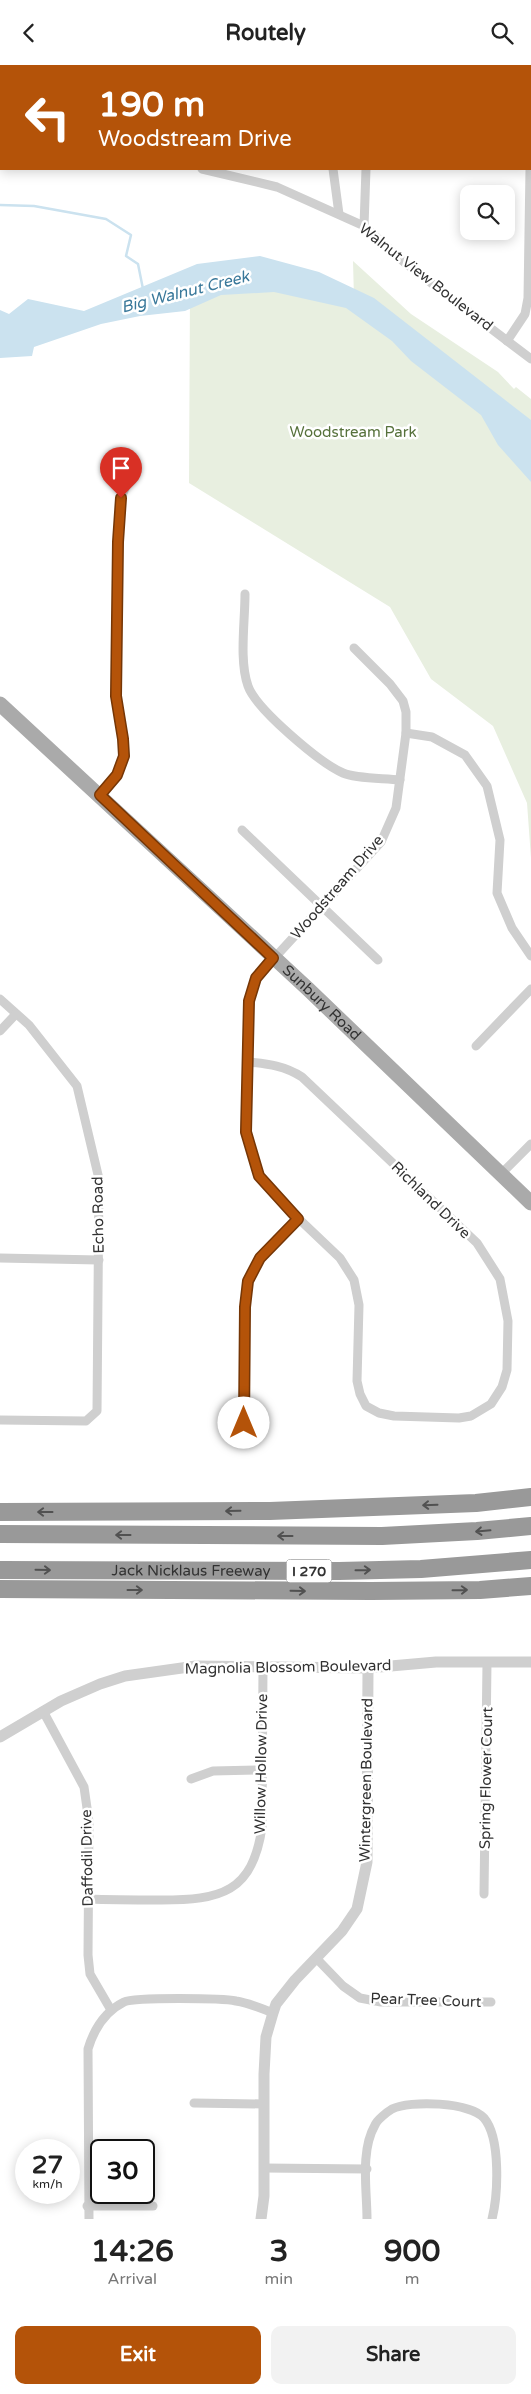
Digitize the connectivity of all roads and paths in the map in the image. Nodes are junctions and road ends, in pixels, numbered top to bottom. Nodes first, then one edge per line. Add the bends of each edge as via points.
1 (206, 170) edge
2 (333, 170) edge
3 (366, 170) edge
4 (530, 170) edge
5 (339, 214) junction
6 (364, 226) junction
7 (507, 341) junction
8 (531, 359) edge
9 (131, 473) dead end
10 (244, 594) dead end
11 (354, 649) dead end
12 (0, 704) edge
13 (406, 733) junction
14 (400, 780) junction
15 (100, 795) junction
16 (242, 830) dead end
17 (322, 907) junction
18 (531, 956) edge
19 (273, 958) junction
20 (378, 961) dead end
21 (531, 989) edge
22 (0, 999) edge
23 (16, 1014) junction
24 (0, 1031) edge
25 (476, 1047) dead end
26 (249, 1062) junction
27 (531, 1144) edge
28 (501, 1175) junction
29 (531, 1203) edge
30 (298, 1219) junction
31 (0, 1258) edge
32 (99, 1260) junction
33 (366, 1406) joint
34 (0, 1420) edge
35 (244, 1423) dead end
36 (531, 1497) edge
37 (0, 1512) edge
38 (531, 1526) edge
39 (0, 1534) edge
40 (531, 1560) edge
41 (0, 1570) edge
42 (531, 1586) edge
43 (0, 1589) edge
44 (531, 1661) edge
45 (487, 1663) junction
46 (263, 1666) junction
47 (368, 1668) junction
48 (43, 1711) junction
49 (0, 1737) edge
50 (262, 1770) junction
51 (191, 1779) dead end
52 (484, 1894) dead end
53 (88, 1899) junction
54 (317, 1959) junction
55 (491, 2002) dead end
56 (111, 2009) junction
57 (273, 2013) junction
58 (194, 2103) dead end
59 (264, 2104) junction
60 (264, 2169) junction
61 (367, 2169) junction
62 (87, 2206) junction
63 (153, 2206) dead end
64 (89, 2219) edge
65 (261, 2219) edge
66 (367, 2219) edge
67 (492, 2219) edge

1 - 5 street, Walnut View Boulevard via 277,187
2 - 5 street
3 - 6 street
4 - 7 street via 528,298 525,314
5 - 6 street, Walnut View Boulevard
6 - 7 street, Walnut View Boulevard via 405,263
7 - 8 street, Walnut View Boulevard
9 - 15 street via 121,498 118,542 116,696 124,756 117,775
10 - 14 street via 245,672 248,688 257,701 317,759 344,774
11 - 13 street, Woodstream Drive via 390,683 403,701
12 - 15 main road, Sunbury Road
13 - 14 street, Woodstream Drive
13 - 18 street via 432,737 465,755 487,785 500,840 497,893 512,928
14 - 17 street, Woodstream Drive via 396,808 381,842
15 - 19 main road, Sunbury Road
16 - 17 street
17 - 19 street, Woodstream Drive
17 - 20 street
19 - 26 street, Woodstream Drive via 256,978 249,1001
19 - 28 main road, Sunbury Road
21 - 25 street
22 - 23 street, Echo Road
23 - 24 street
23 - 32 street, Echo Road via 29,1025 77,1086 99,1179
26 - 30 street, Woodstream Drive via 246,1132 256,1167 267,1187
26 - 33 street, Richland Drive via 288,1068 302,1077 476,1243 500,1279 508,1321 507,1369 502,1387 490,1404 471,1416 459,1418 394,1416
27 - 28 street
28 - 29 main road, Sunbury Road
30 - 33 street, Woodstream Drive via 340,1258 354,1279 359,1305 357,1381
30 - 35 street via 260,1258 248,1281
31 - 32 street
32 - 34 street, Echo Road via 97,1411 86,1421
36 -> 37 highway via 476,1503 270,1511
38 -> 39 highway via 382,1536
41 -> 40 highway, Jack Nicklaus Freeway / I 270 via 348,1571
43 -> 42 highway via 371,1591
44 - 45 street, Magnolia Blossom Boulevard
45 - 47 street, Magnolia Blossom Boulevard via 436,1662
45 - 52 street, Spring Flower Court
46 - 47 street, Magnolia Blossom Boulevard
46 - 48 street, Magnolia Blossom Boulevard via 196,1666 125,1676
46 - 50 street, Willow Hollow Drive
47 - 54 street, Wintergreen Boulevard via 367,1862 357,1909
48 - 49 street, Magnolia Blossom Boulevard
48 - 53 street, Daffodil Drive via 84,1787 89,1822
50 - 51 street via 213,1771
50 - 53 street, Willow Hollow Drive via 259,1848 250,1869 222,1894 196,1900
53 - 56 street, Daffodil Drive via 90,1974
54 - 55 street, Pear Tree Court via 343,1986 360,1998
54 - 57 street, Wintergreen Boulevard via 295,1980
56 - 57 street via 126,2001 143,1999 235,2000
56 - 62 street via 95,2028 88,2049
57 - 59 street, Wintergreen Boulevard via 266,2037
58 - 59 street
59 - 60 street, Wintergreen Boulevard
60 - 61 street
60 - 65 street, Wintergreen Boulevard
61 - 66 street
61 - 67 street via 368,2143 376,2123 392,2109 413,2105 452,2105 469,2109 484,2119 496,2145
62 - 63 street
62 - 64 street

